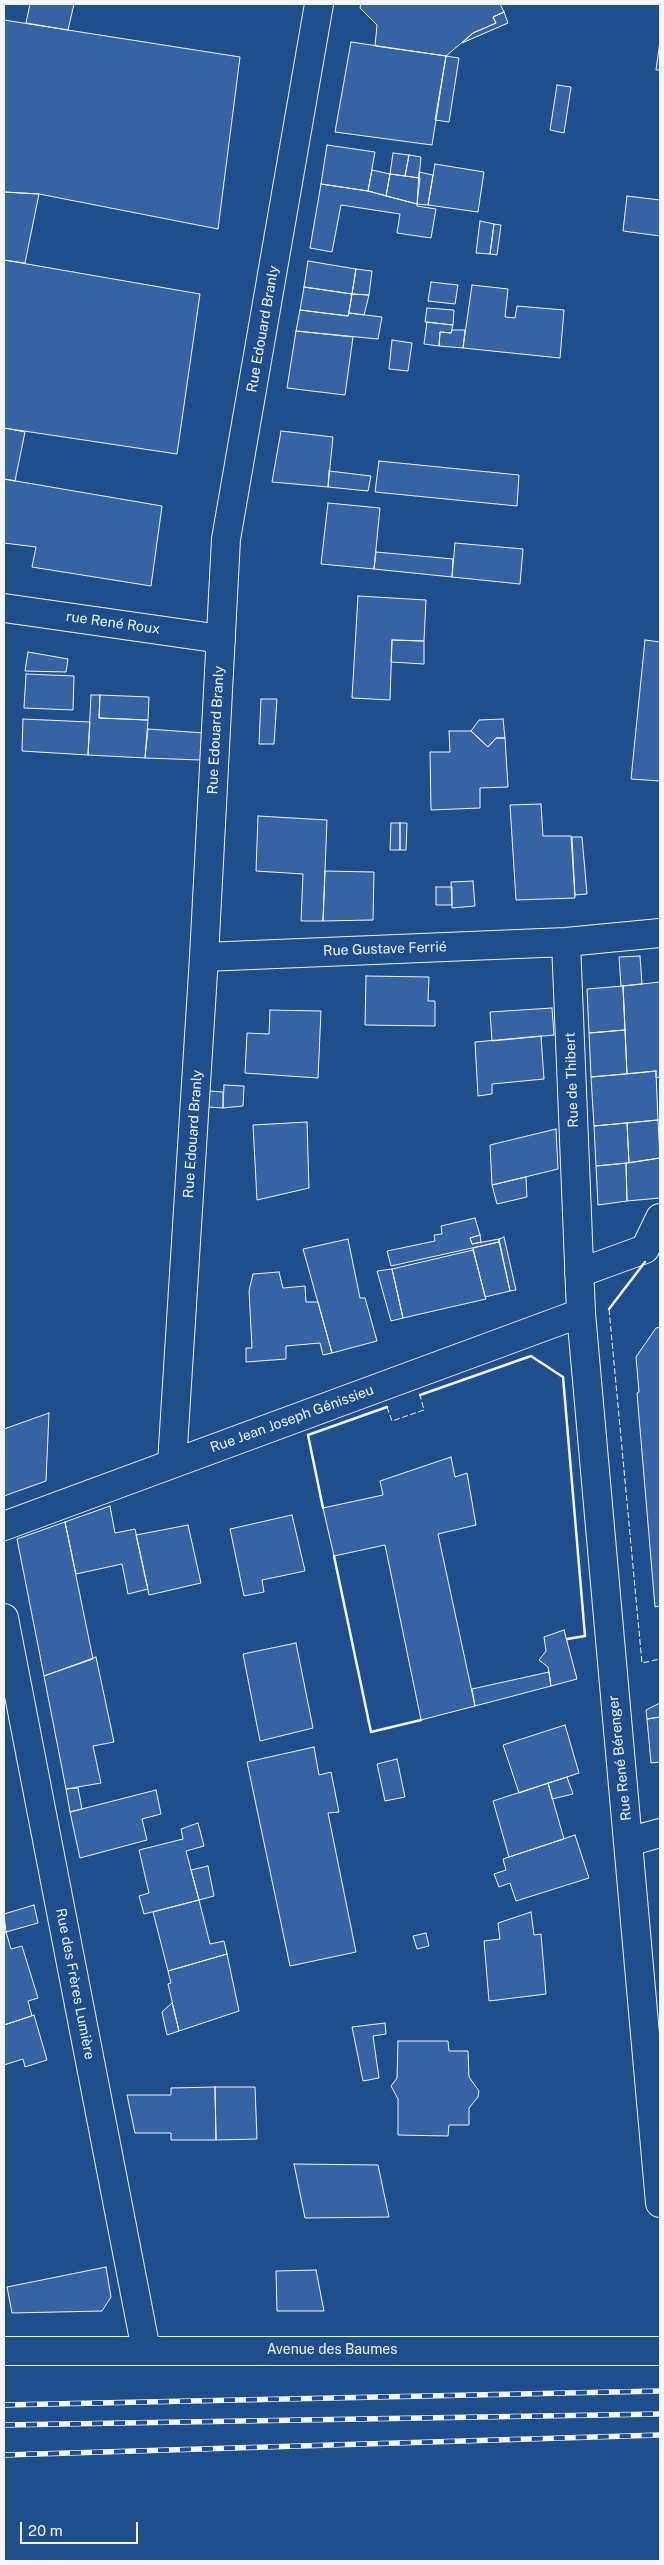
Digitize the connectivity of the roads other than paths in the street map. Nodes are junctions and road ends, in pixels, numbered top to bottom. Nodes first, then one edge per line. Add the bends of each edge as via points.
1 (319, 4) edge
2 (4, 608) edge
3 (221, 639) junction
4 (660, 932) edge
5 (566, 942) junction
6 (204, 957) junction
7 (660, 1218) edge
8 (579, 1273) junction
9 (581, 1313) junction
10 (172, 1463) junction
11 (4, 1526) edge
12 (4, 1618) edge
13 (660, 1834) edge
14 (628, 1842) junction
15 (660, 2203) edge
16 (146, 2350) junction
17 (4, 2351) edge
18 (660, 2351) edge

1 - 3 street, Rue Edouard Branly via 226,539
2 - 3 street, rue René Roux
3 - 6 street, Rue Edouard Branly
4 - 5 street
5 - 6 street, Rue Gustave Ferrié
5 - 8 street, Rue de Thibert
6 - 10 street, Rue Edouard Branly
7 - 8 street via 645,1249
8 - 9 street, Rue de Thibert
9 - 10 street, Rue Jean Joseph Génissieu
9 - 14 street, Rue René Bérenger
10 - 11 street, Rue Jean Joseph Génissieu
12 - 16 street, Rue des Frères Lumière
13 - 14 street
14 - 15 street, Rue René Bérenger
16 - 17 street, Avenue des Baumes
16 - 18 street, Avenue des Baumes

